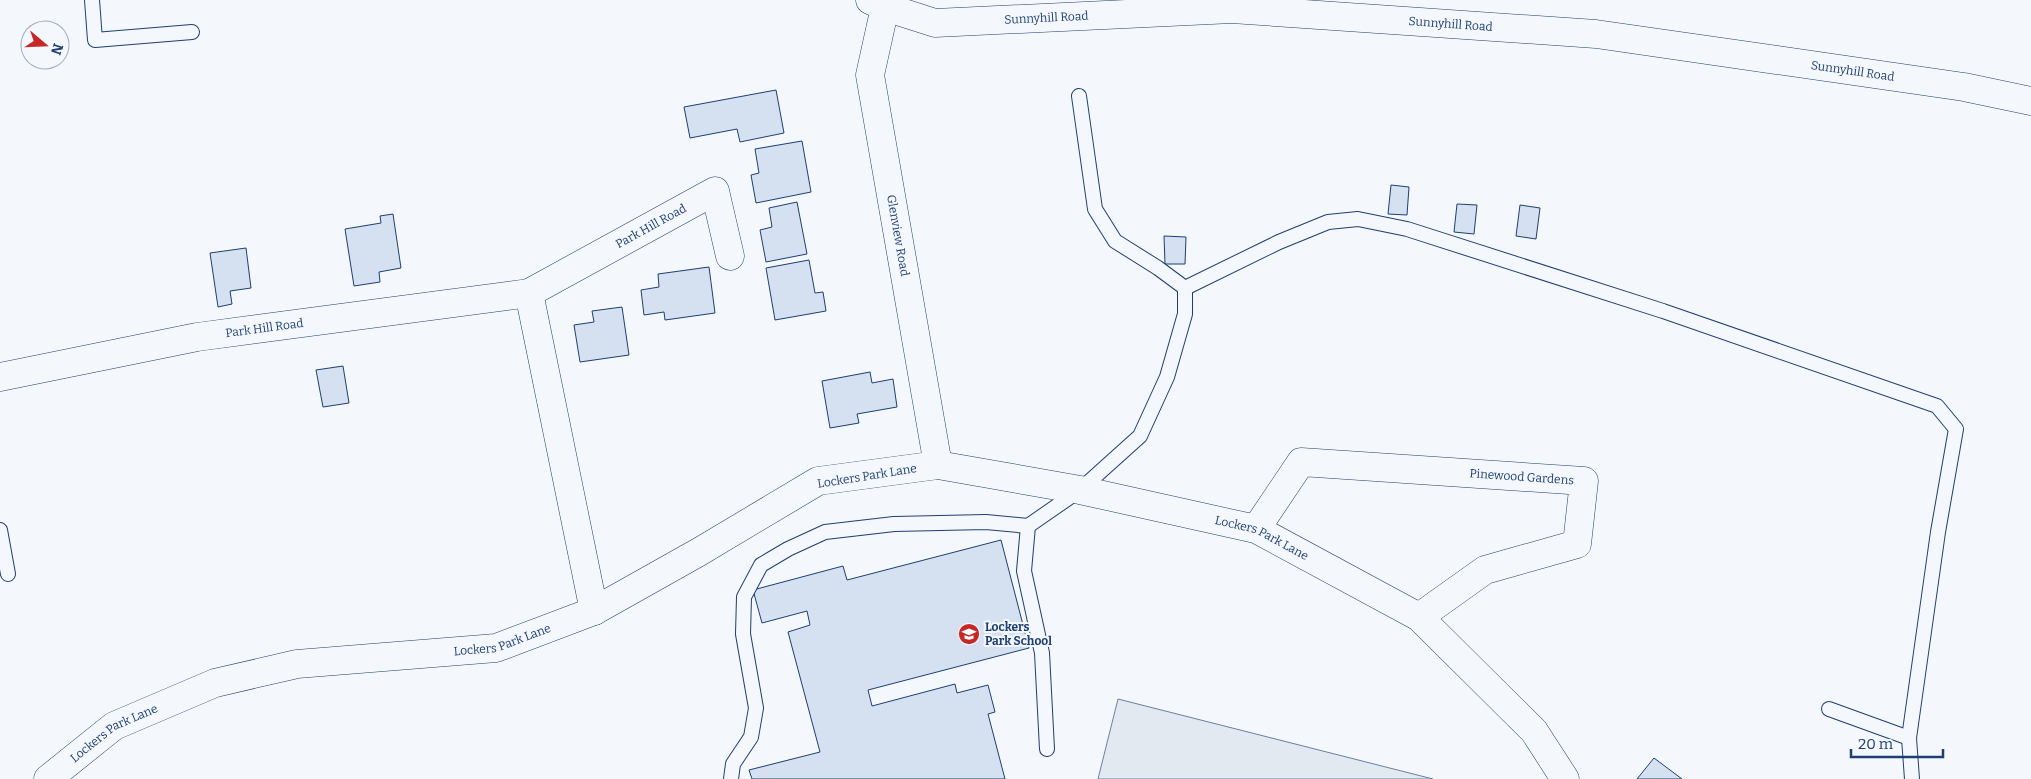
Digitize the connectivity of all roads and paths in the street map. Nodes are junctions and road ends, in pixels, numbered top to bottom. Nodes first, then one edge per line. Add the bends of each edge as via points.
1 (92, 0) edge
2 (878, 3) edge
3 (192, 32) dead end
4 (1079, 96) dead end
5 (2031, 101) edge
6 (730, 256) dead end
7 (1185, 288) junction
8 (529, 293) junction
9 (0, 377) edge
10 (938, 465) junction
11 (1080, 490) junction
12 (1028, 526) junction
13 (1256, 529) junction
14 (0, 530) edge
15 (8, 574) dead end
16 (594, 611) junction
17 (1419, 617) junction
18 (1829, 709) dead end
19 (1909, 738) junction
20 (1047, 749) dead end
21 (48, 779) edge
22 (731, 779) edge
23 (1566, 779) edge
24 (1912, 779) edge

1 - 3 lane via 96,40
2 - 5 street, Sunnyhill Road via 935,23 1232,9 1596,34 1964,87
2 - 10 street, Glenview Road via 870,75
4 - 7 lane via 1095,209 1115,240
6 - 8 street, Park Hill Road via 715,191
7 - 11 lane via 1185,314 1167,377 1140,436
7 - 19 lane via 1328,222 1358,219 1407,229 1663,310 1937,406 1956,429
8 - 9 street, Park Hill Road via 196,337
8 - 16 street
10 - 11 street, Lockers Park Lane
10 - 16 street, Lockers Park Lane via 818,481
11 - 12 lane
11 - 13 street, Lockers Park Lane
12 - 20 lane via 1024,571 1042,653
12 - 22 lane via 986,522 894,524 825,532 761,565 744,597 743,634 756,708 751,737 733,764
13 - 17 street, Lockers Park Lane
13 - 17 street, Pinewood Gardens via 1301,462 1584,480 1577,544 1485,570
14 - 15 lane
16 - 21 street, Lockers Park Lane via 496,648 297,664 215,683 114,726
17 - 23 street, Lockers Park Lane via 1534,731
18 - 19 lane
19 - 24 lane

